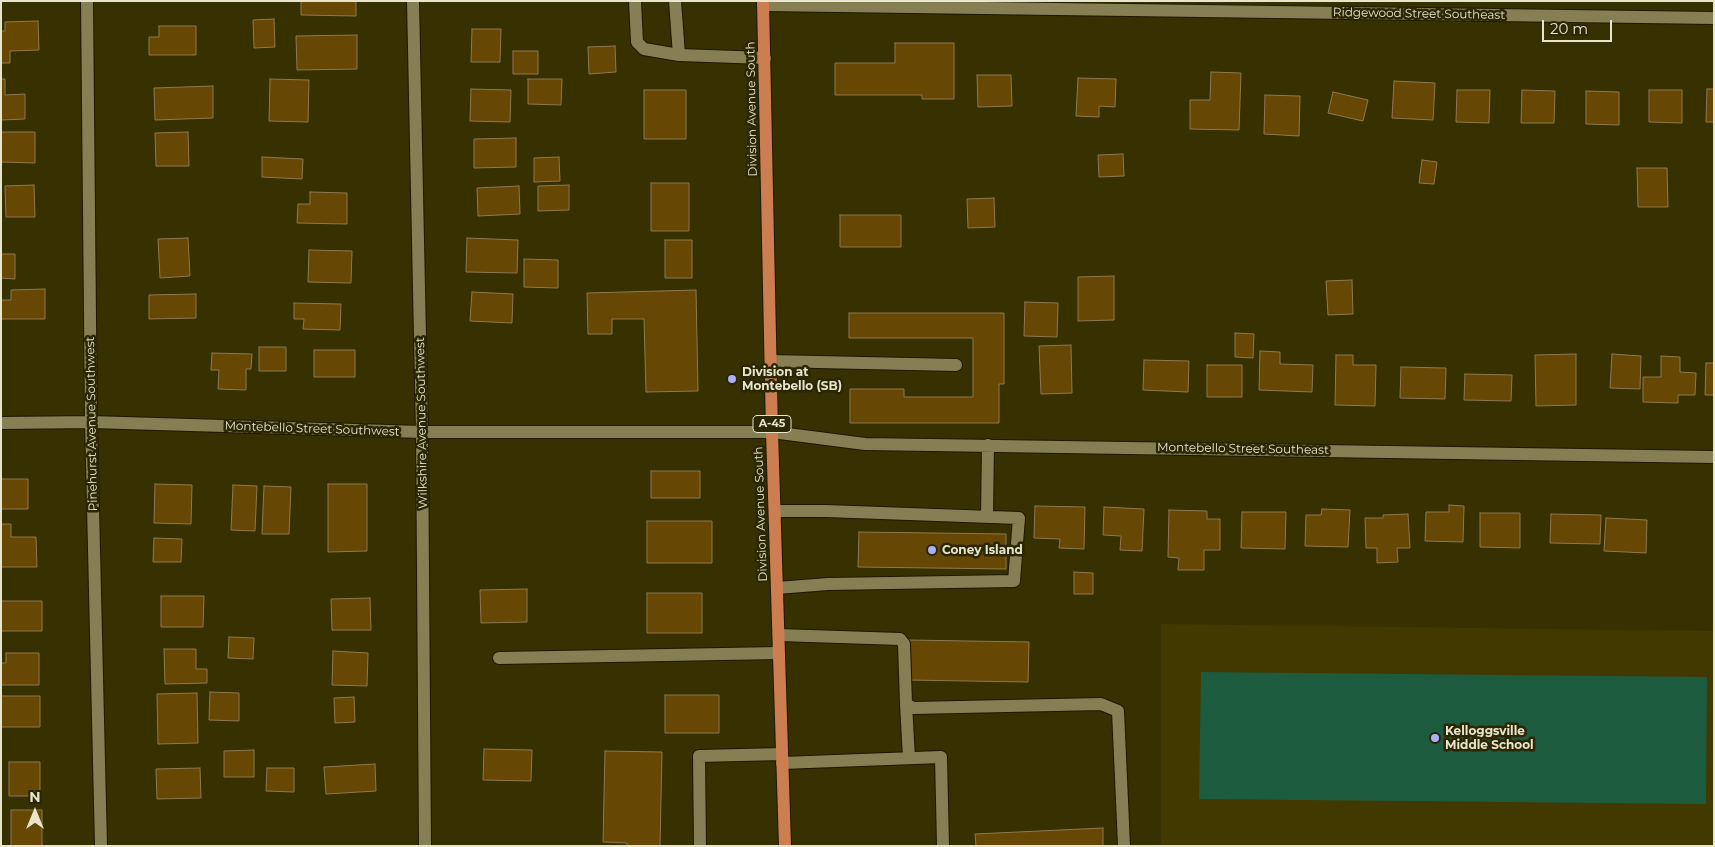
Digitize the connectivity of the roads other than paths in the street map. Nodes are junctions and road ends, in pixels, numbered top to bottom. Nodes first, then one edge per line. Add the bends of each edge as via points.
1 (87, 1) edge
2 (413, 1) edge
3 (635, 1) edge
4 (675, 1) edge
5 (763, 3) edge
6 (986, 5) edge
7 (1047, 5) edge
8 (1714, 18) edge
9 (678, 55) junction
10 (765, 58) junction
11 (771, 361) junction
12 (956, 365) dead end
13 (91, 422) junction
14 (1, 423) edge
15 (422, 432) junction
16 (772, 432) junction
17 (988, 445) junction
18 (1714, 457) edge
19 (775, 510) junction
20 (987, 517) junction
21 (777, 588) junction
22 (779, 635) junction
23 (779, 653) junction
24 (499, 658) dead end
25 (906, 704) junction
26 (782, 758) junction
27 (909, 758) junction
28 (101, 846) edge
29 (425, 846) edge
30 (700, 846) edge
31 (785, 846) edge
32 (943, 846) edge
33 (1124, 846) edge

1 - 13 street, Pinehurst Avenue Southwest
2 - 15 street, Wilkshire Avenue Southwest
3 - 9 street via 637,42 644,49
4 - 9 street
5 - 6 street, Ridgewood Street Southeast
5 - 10 main road, Division Avenue South / A-45
6 - 7 street, Ridgewood Street Southeast
7 - 8 street, Ridgewood Street Southeast
9 - 10 street
10 - 11 main road, Division Avenue South / A-45
11 - 12 street
11 - 16 main road, Division Avenue South / A-45
13 - 14 street, Montebello Street Southwest
13 - 15 street, Montebello Street Southwest
13 - 28 street, Pinehurst Avenue Southwest
15 - 16 street, Montebello Street Southwest
15 - 29 street, Wilkshire Avenue Southwest
16 - 17 street, Montebello Street Southeast via 865,444
16 - 19 main road, Division Avenue South / A-45
17 - 18 street, Montebello Street Southeast
17 - 20 street
19 - 20 street
19 - 21 main road, Division Avenue South / A-45
20 - 21 street via 1019,518 1014,581
21 - 22 main road, Division Avenue South / A-45
22 - 23 main road, Division Avenue South / A-45
22 - 25 street via 900,639 904,644
23 - 24 street
23 - 26 main road, Division Avenue South / A-45
25 - 27 street
25 - 33 street via 913,708 1102,704 1118,712
26 - 27 street
26 - 30 street via 699,756
26 - 31 main road, Division Avenue South / A-45
27 - 32 street via 941,758

